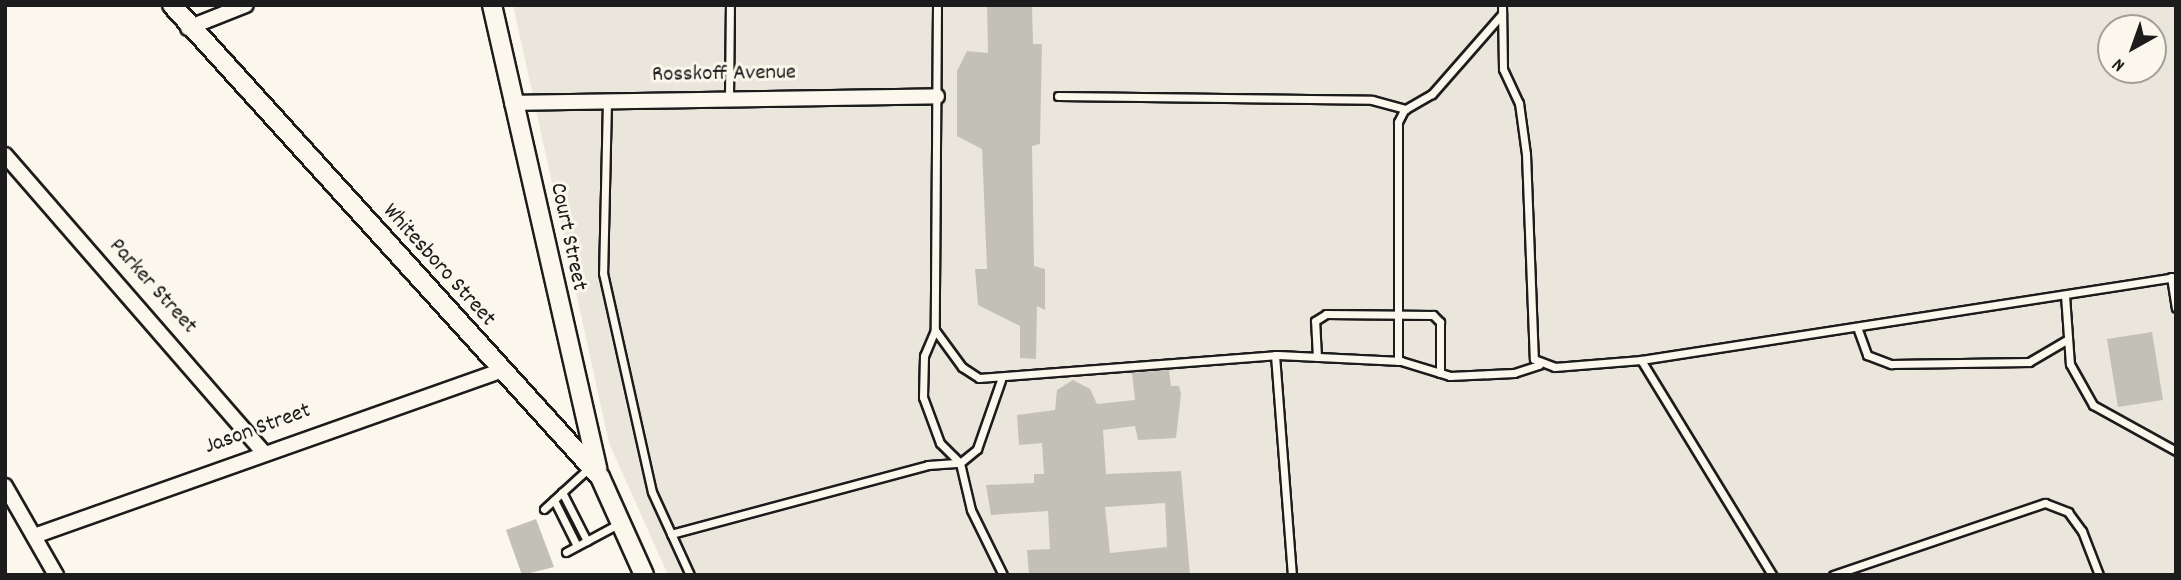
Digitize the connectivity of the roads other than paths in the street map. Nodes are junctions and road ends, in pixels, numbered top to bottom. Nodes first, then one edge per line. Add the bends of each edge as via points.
1 (172, 5) edge
2 (246, 5) edge
3 (492, 5) edge
4 (730, 5) edge
5 (937, 5) edge
6 (1502, 5) edge
7 (1502, 14) junction
8 (188, 27) junction
9 (729, 96) junction
10 (937, 96) junction
11 (1058, 96) dead end
12 (607, 100) junction
13 (512, 103) junction
14 (1406, 109) junction
15 (5, 155) edge
16 (2174, 277) edge
17 (2065, 295) junction
18 (2176, 308) edge
19 (1398, 315) junction
20 (1857, 327) junction
21 (935, 330) junction
22 (2068, 339) junction
23 (1275, 355) junction
24 (1317, 357) junction
25 (1641, 360) junction
26 (1398, 361) junction
27 (1539, 365) junction
28 (499, 371) junction
29 (1440, 373) junction
30 (1001, 380) junction
31 (2176, 451) edge
32 (263, 452) junction
33 (960, 464) junction
34 (595, 472) junction
35 (7, 492) edge
36 (562, 492) junction
37 (554, 500) junction
38 (544, 509) dead end
39 (621, 523) junction
40 (671, 534) junction
41 (34, 536) junction
42 (587, 541) junction
43 (577, 546) junction
44 (566, 552) dead end
45 (56, 575) edge
46 (644, 575) edge
47 (690, 575) edge
48 (1003, 575) edge
49 (1292, 575) edge
50 (1772, 575) edge
51 (1833, 575) edge
52 (2099, 575) edge

1 - 8 street, Whitesboro Street
2 - 8 street
3 - 13 street, Court Street
4 - 9 lane
5 - 10 lane
6 - 7 lane
7 - 14 lane via 1432,94
7 - 27 lane via 1503,69 1519,103 1526,154
8 - 28 street, Whitesboro Street
9 - 10 street, Rosskoff Avenue
9 - 12 street, Rosskoff Avenue
10 - 21 lane
11 - 14 lane via 1372,100
12 - 13 street, Rosskoff Avenue
12 - 40 lane via 603,273 631,415
13 - 34 street, Court Street
14 - 19 lane via 1398,122
15 - 32 street, Parker Street
16 - 17 lane
16 - 18 lane
17 - 20 lane
17 - 22 lane
19 - 24 lane via 1319,317
19 - 26 lane
19 - 29 lane via 1439,319
20 - 22 lane via 1867,355 1891,364 2029,362
20 - 25 lane
21 - 30 lane via 962,367
21 - 33 lane via 924,356 923,397 940,443
22 - 31 lane via 2070,364 2093,405
23 - 24 lane
23 - 30 lane
23 - 49 lane
24 - 26 lane
25 - 27 lane
25 - 50 lane
26 - 29 lane
27 - 29 lane via 1514,373
28 - 32 street, Jason Street
28 - 34 street, Whitesboro Street
30 - 33 lane via 977,449
32 - 41 street, Jason Street
33 - 40 lane via 928,465
33 - 48 lane via 971,510
34 - 36 lane
34 - 39 street, Whitesboro Street
35 - 41 street
36 - 37 lane
36 - 42 lane
37 - 38 lane
37 - 43 lane
39 - 42 lane
39 - 46 street, Whitesboro Street
40 - 47 lane
41 - 45 street
42 - 43 lane
43 - 44 lane
51 - 52 lane via 2045,503 2068,512 2082,531

